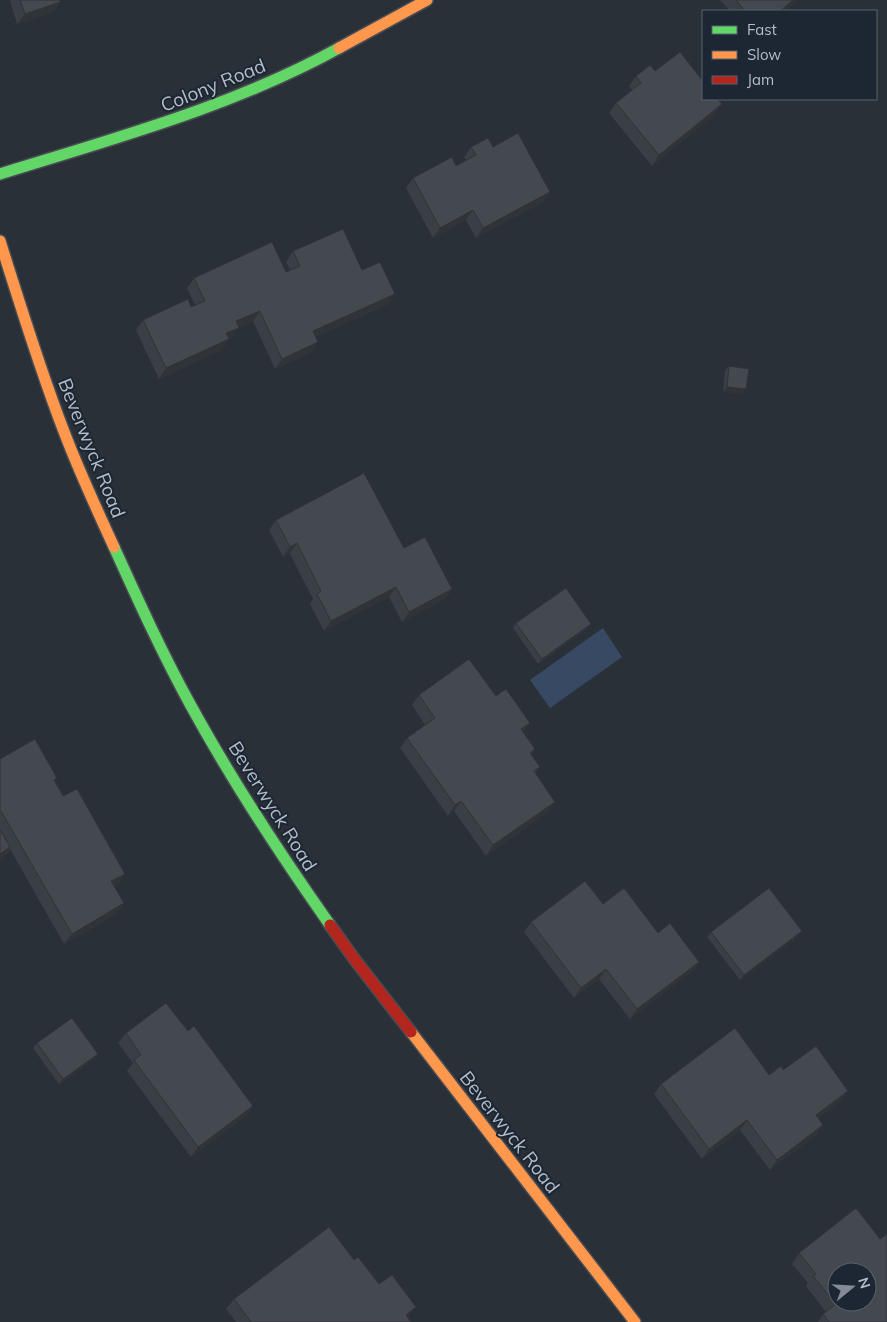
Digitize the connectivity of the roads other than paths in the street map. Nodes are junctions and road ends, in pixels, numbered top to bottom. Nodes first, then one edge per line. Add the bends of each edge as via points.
1 (427, 0) edge
2 (0, 174) edge
3 (0, 241) edge
4 (635, 1322) edge

1 - 2 street, Colony Road via 327,55 204,109
3 - 4 street, Beverwyck Road via 48,388 81,474 150,627 229,770 309,896 355,960

